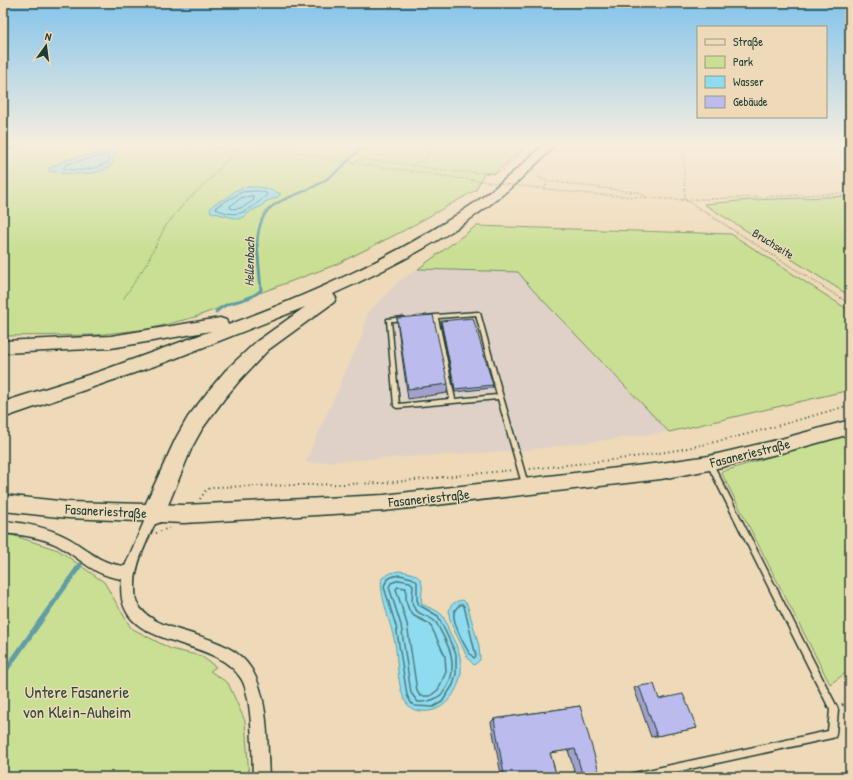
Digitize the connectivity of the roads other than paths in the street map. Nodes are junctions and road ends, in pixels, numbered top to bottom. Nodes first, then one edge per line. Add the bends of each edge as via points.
1 (496, 179) edge
2 (513, 179) edge
3 (401, 253) junction
4 (435, 316) junction
5 (420, 317) edge
6 (412, 318) edge
7 (220, 324) junction
8 (3, 347) edge
9 (3, 397) edge
10 (500, 397) junction
11 (453, 401) junction
12 (3, 410) edge
13 (850, 427) edge
14 (709, 463) junction
15 (526, 487) junction
16 (3, 503) edge
17 (153, 514) junction
18 (3, 527) edge
19 (130, 573) junction
20 (261, 777) edge
21 (634, 777) edge

1 - 7 highway via 451,213 408,239 316,285
2 - 3 highway via 460,218
3 - 12 highway via 341,284 262,319 76,387
3 - 17 highway via 328,298 262,346 233,375 195,423 183,444
4 - 5 lane
4 - 10 lane via 478,313
4 - 11 lane
6 - 11 lane via 389,320 397,406
7 - 8 highway via 111,342
7 - 9 highway
10 - 11 lane
10 - 15 lane
13 - 14 street, Fasaneriestraße
14 - 15 street, Fasaneriestraße
14 - 21 lane via 834,710 832,734
15 - 17 street, Fasaneriestraße via 370,504
16 - 17 street, Fasaneriestraße via 68,510
17 - 19 street, Fasaneriestraße
18 - 19 street via 58,539 102,568
19 - 20 street, Fasaneriestraße via 128,596 131,608 139,618 156,629 216,648 240,665 247,674 253,692

